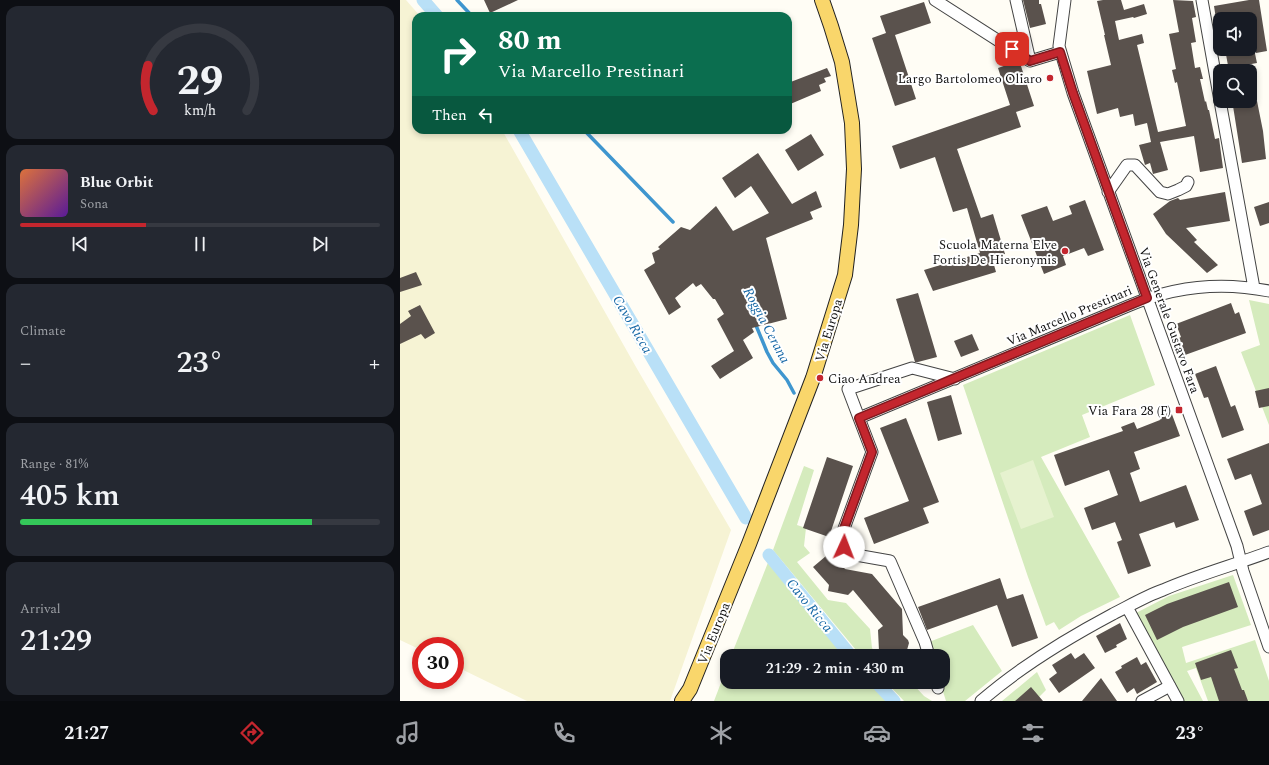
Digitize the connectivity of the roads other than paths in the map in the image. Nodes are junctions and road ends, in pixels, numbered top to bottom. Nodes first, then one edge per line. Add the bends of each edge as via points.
1 (822, 0) edge
2 (935, 0) edge
3 (1016, 0) edge
4 (1065, 0) edge
5 (1202, 0) edge
6 (1060, 52) junction
7 (1030, 61) junction
8 (1213, 64) edge
9 (1221, 108) edge
10 (1188, 182) dead end
11 (1108, 192) junction
12 (1254, 288) junction
13 (1269, 290) edge
14 (1147, 298) junction
15 (955, 378) junction
16 (859, 418) junction
17 (1269, 552) edge
18 (1240, 562) junction
19 (1127, 607) junction
20 (1269, 646) edge
21 (927, 649) edge
22 (1170, 686) junction
23 (690, 695) edge
24 (985, 700) edge
25 (682, 701) edge
26 (1142, 701) edge
27 (1178, 701) edge

1 - 23 main road, Via Europa via 842,62 852,123 854,169 845,275 813,378
2 - 7 street
3 - 7 street
4 - 6 street, Via Generale Gustavo Fara
5 - 8 street
6 - 7 street
6 - 11 street, Via Generale Gustavo Fara
9 - 12 street
10 - 11 street via 1186,186 1168,194 1160,192 1135,165 1131,164 1127,165
11 - 14 street, Via Generale Gustavo Fara
12 - 13 street, Via Marcello Prestinari
12 - 14 street, Via Marcello Prestinari via 1209,286 1174,290
14 - 15 street, Via Marcello Prestinari
14 - 18 street, Via Generale Gustavo Fara via 1237,546
15 - 16 street, Via Marcello Prestinari
15 - 16 street via 912,368 848,389
16 - 21 street via 872,452 842,534 844,547 856,555 890,561
17 - 18 street
18 - 19 street via 1161,590
18 - 20 street, Via Generale Gustavo Fara
19 - 22 street
19 - 24 street via 1050,650 1016,673
22 - 26 street
22 - 27 street
23 - 25 main road, Via Europa

